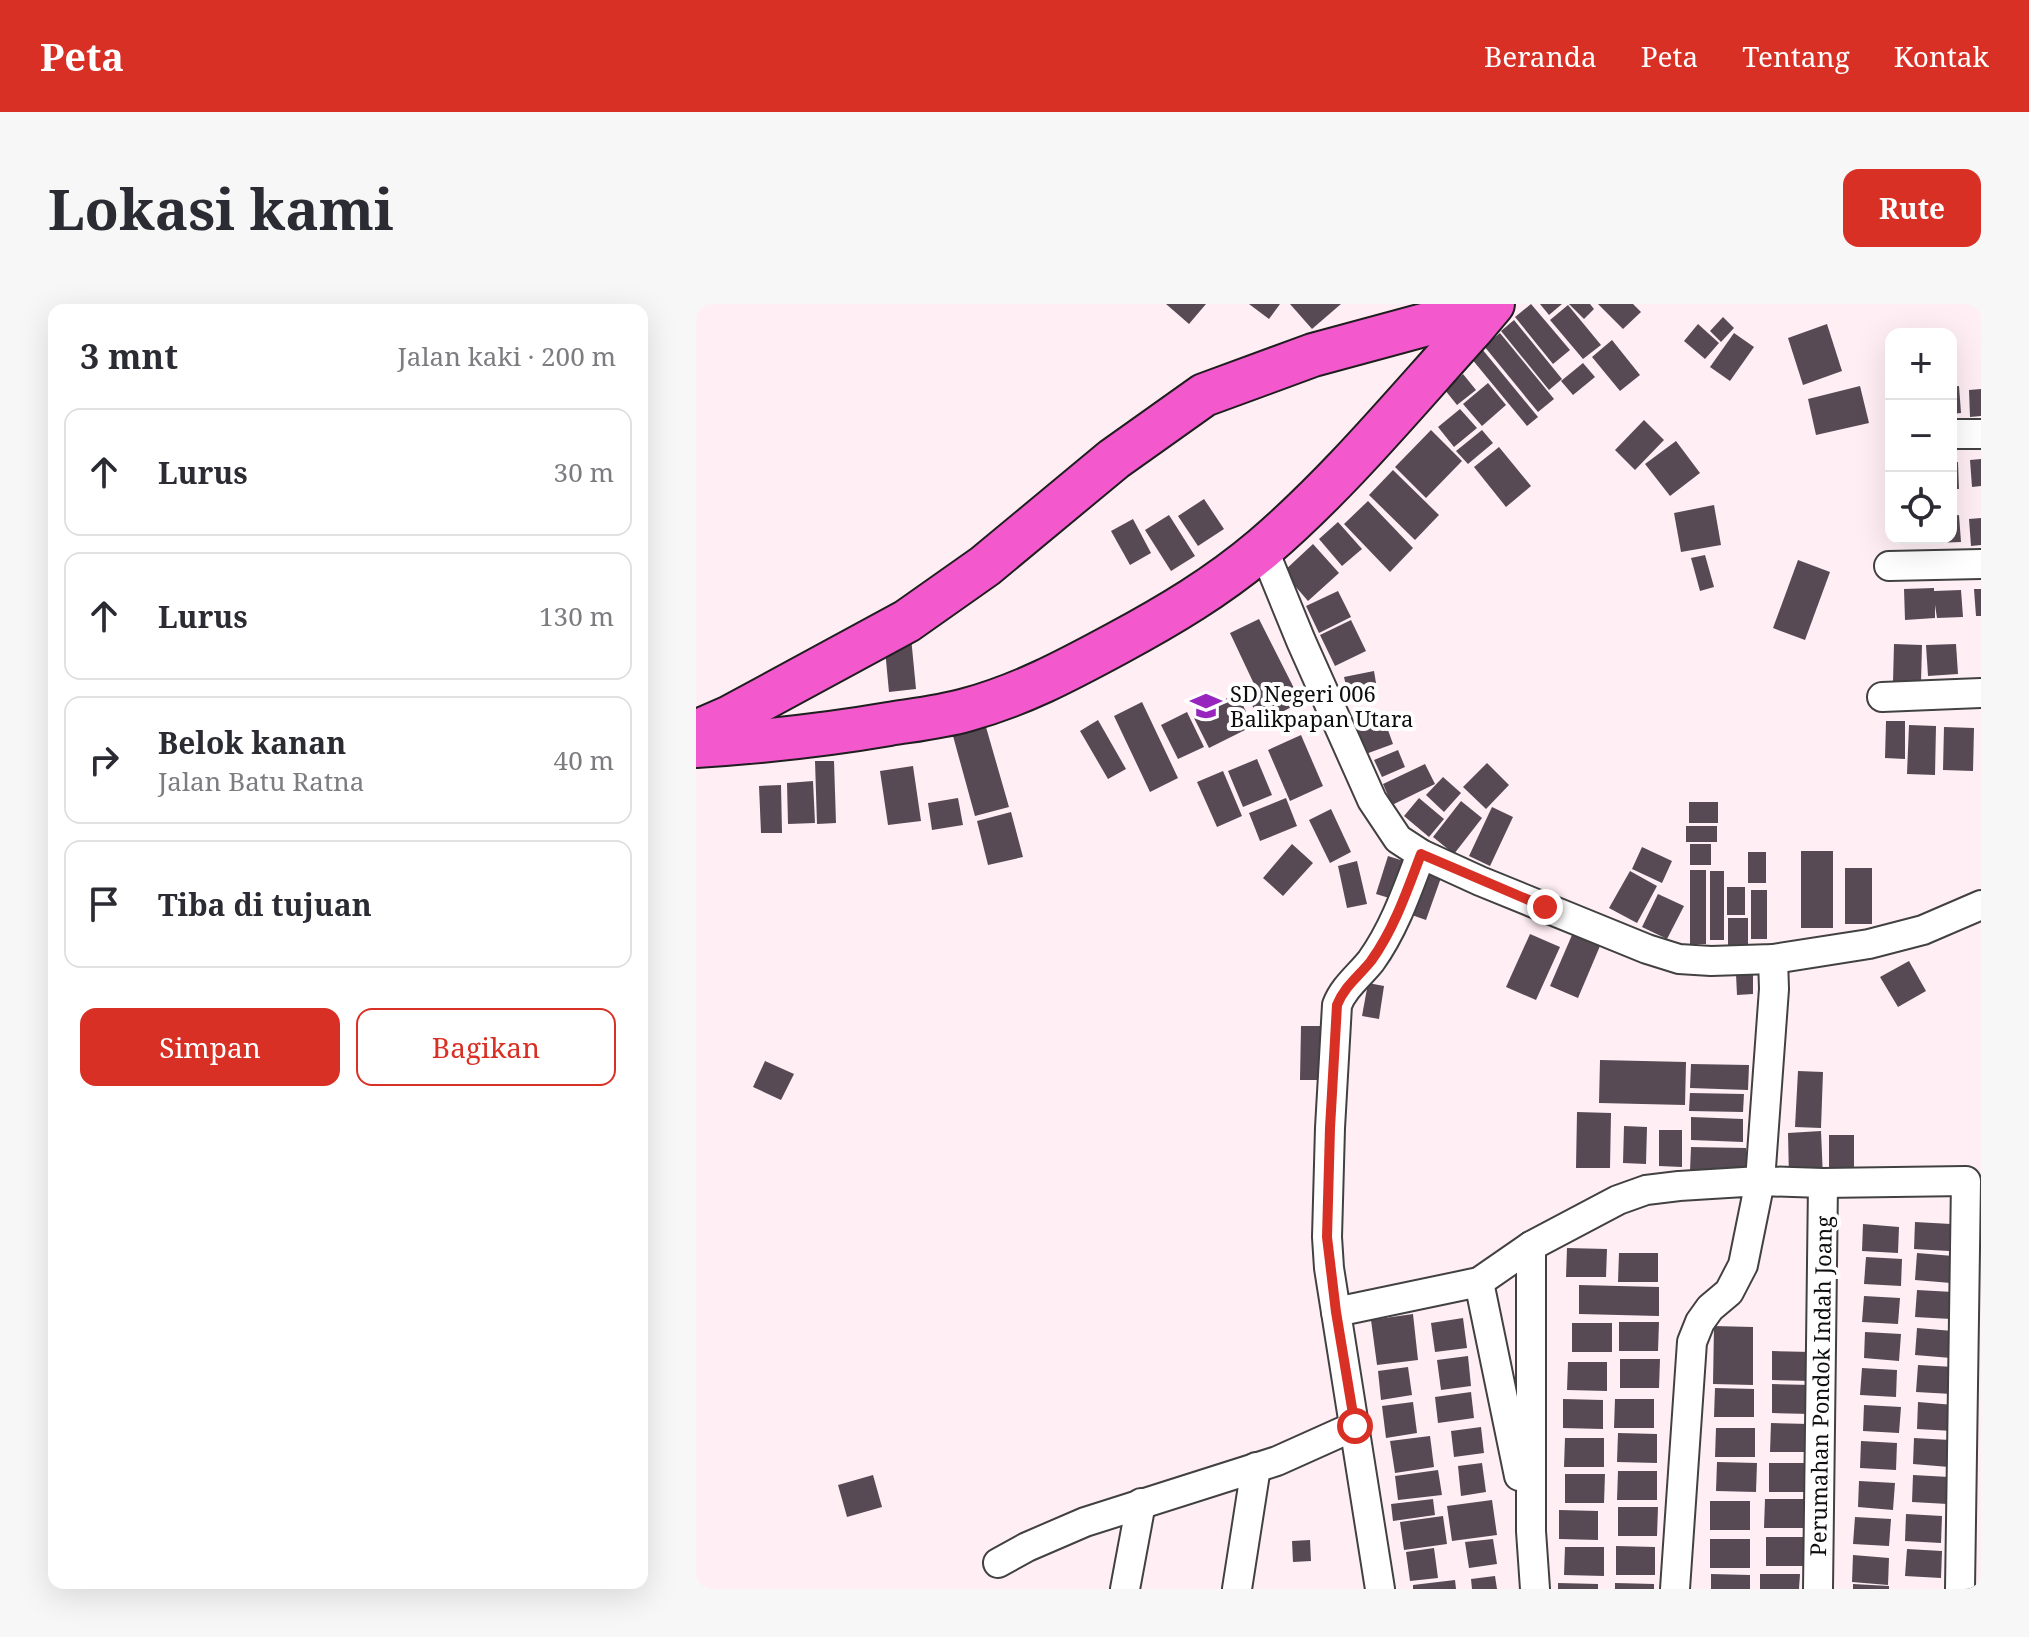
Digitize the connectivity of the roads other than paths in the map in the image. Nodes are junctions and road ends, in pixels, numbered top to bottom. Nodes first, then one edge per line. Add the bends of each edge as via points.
1 (1491, 306) edge
2 (1957, 434) edge
3 (1981, 434) edge
4 (1263, 548) junction
5 (1981, 564) edge
6 (1889, 566) dead end
7 (1981, 693) edge
8 (1882, 697) dead end
9 (696, 732) edge
10 (696, 746) edge
11 (1421, 854) junction
12 (1981, 905) edge
13 (1773, 959) junction
14 (1760, 1181) junction
15 (1973, 1181) edge
16 (1823, 1183) junction
17 (1531, 1246) junction
18 (1479, 1282) junction
19 (1336, 1312) junction
20 (1355, 1426) junction
21 (1256, 1467) junction
22 (1141, 1503) junction
23 (1531, 1531) junction
24 (998, 1563) dead end
25 (1125, 1589) edge
26 (1237, 1589) edge
27 (1380, 1589) edge
28 (1535, 1589) edge
29 (1675, 1589) edge
30 (1818, 1589) edge
31 (1960, 1589) edge

1 - 4 highway via 1335,480
1 - 9 highway via 1313,355 1204,395 907,621
2 - 3 street
4 - 10 highway via 1179,610 1018,693 965,710 852,730
4 - 11 street via 1372,800 1398,839
5 - 6 street
7 - 8 street
11 - 13 street via 1679,959
11 - 19 street via 1392,925 1337,1005 1327,1237
12 - 13 street via 1896,938
13 - 14 street
14 - 16 street, Perumahan Pondok Indah Joang
14 - 17 street, Perumahan Pondok Indah Joang via 1646,1190
14 - 29 street via 1743,1265 1729,1292 1700,1322 1692,1342
15 - 16 street, Perumahan Pondok Indah Joang
15 - 31 street, Perumahan Pondok Indah Joang
16 - 30 street, Perumahan Pondok Indah Joang
17 - 18 street, Perumahan Pondok Indah Joang
17 - 23 street
18 - 19 street, Perumahan Pondok Indah Joang
18 - 23 street
19 - 20 street
20 - 21 street
20 - 27 street
21 - 22 street
21 - 26 street
22 - 24 street via 1085,1522
22 - 25 street
23 - 28 street

